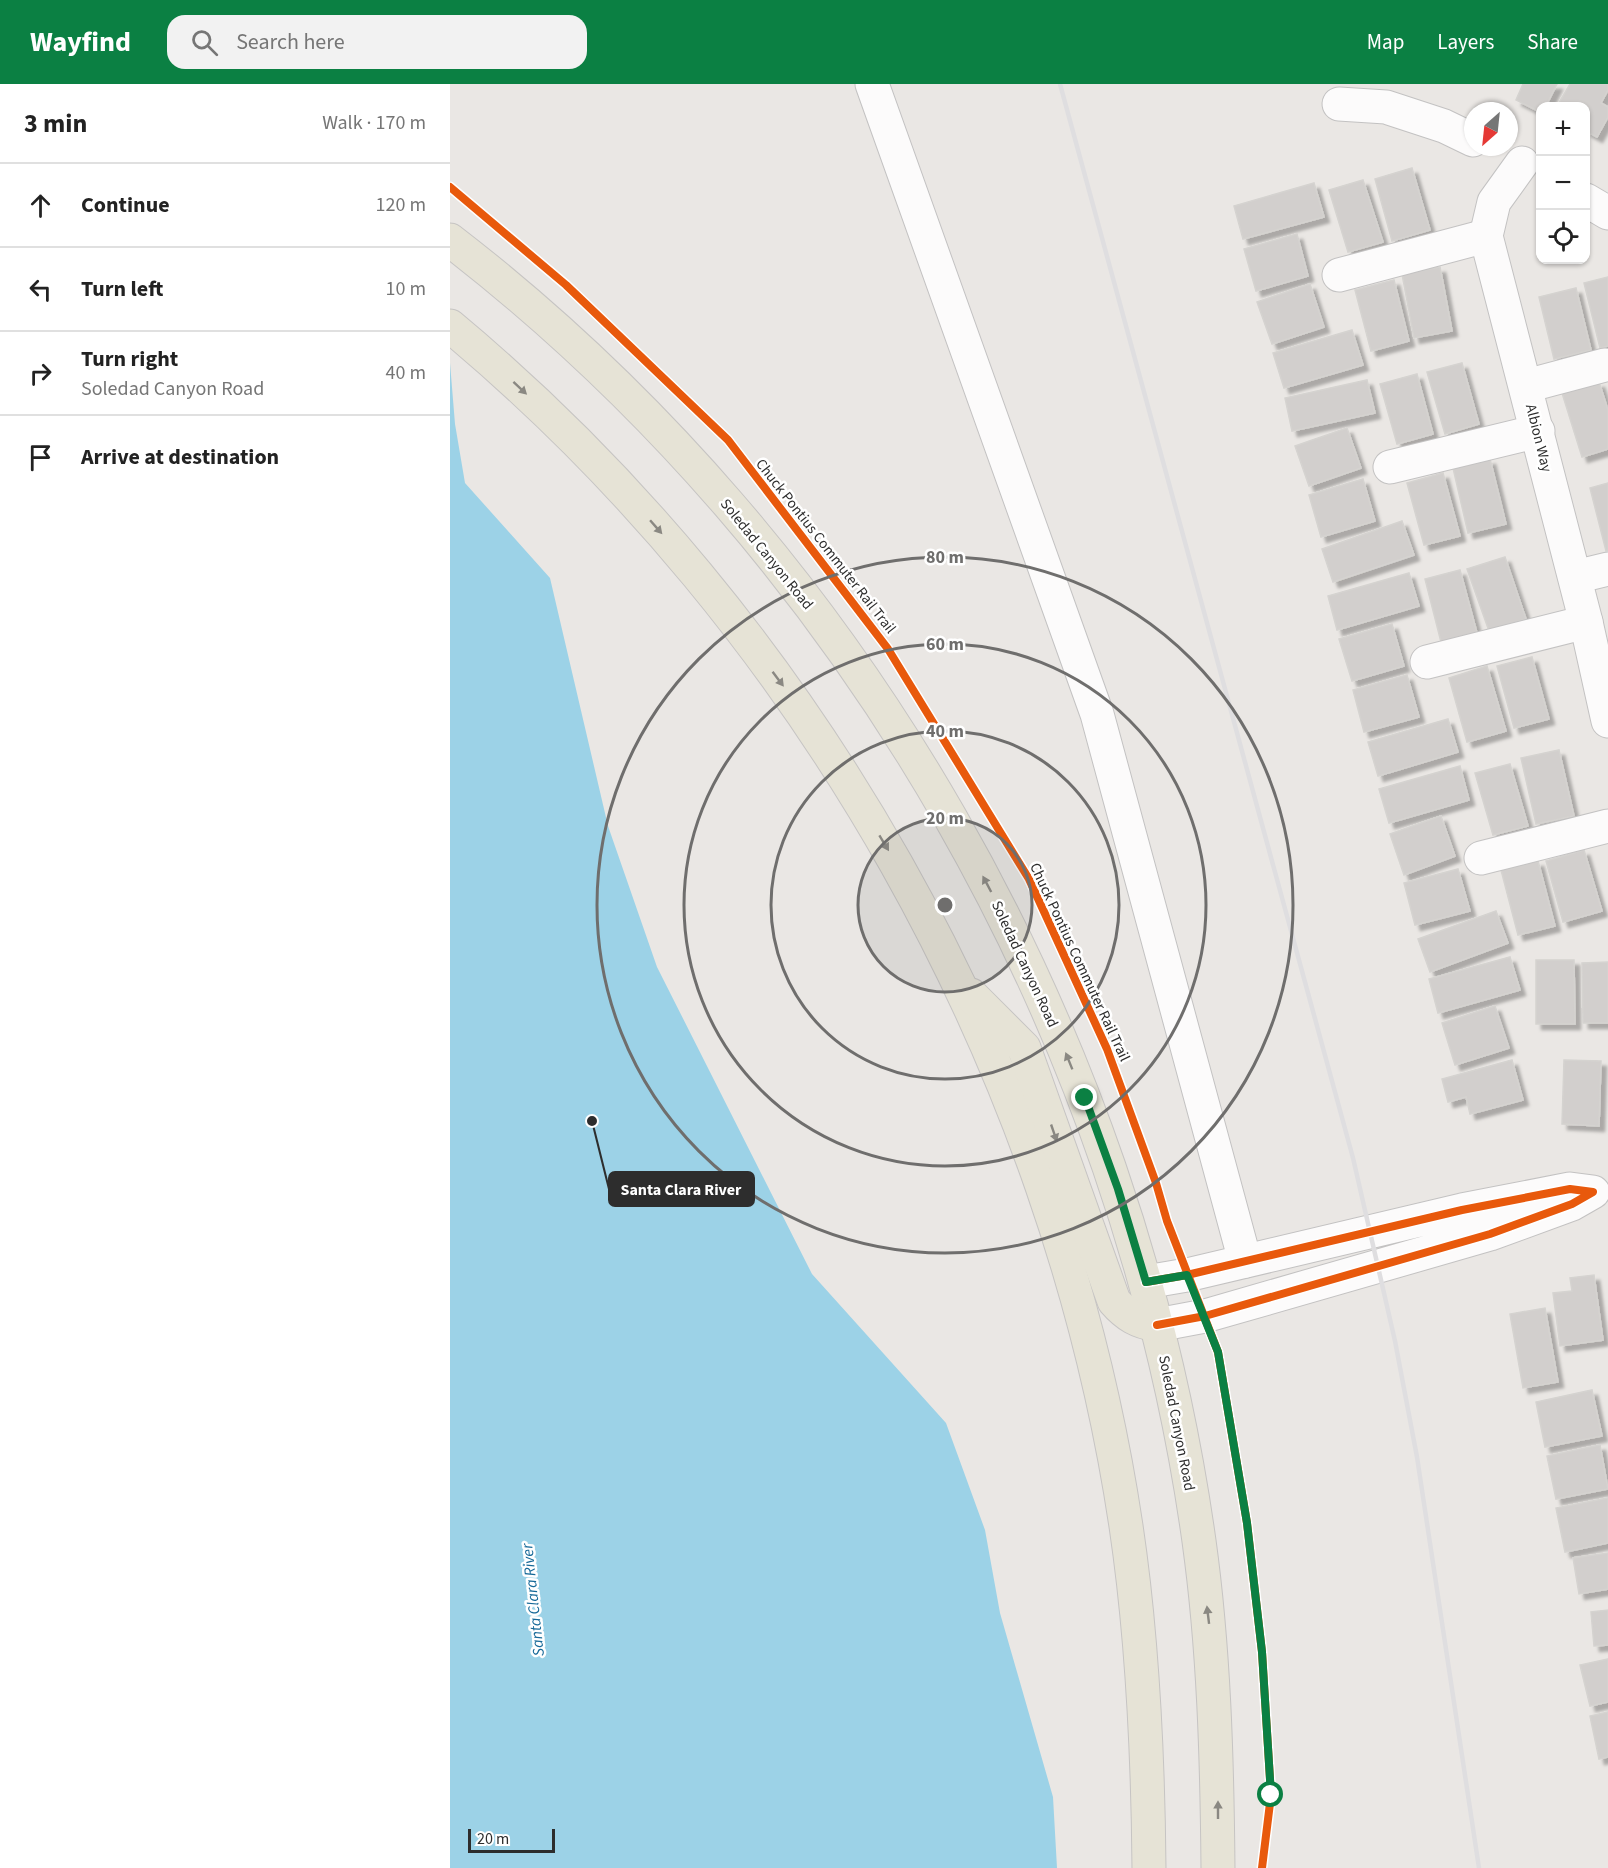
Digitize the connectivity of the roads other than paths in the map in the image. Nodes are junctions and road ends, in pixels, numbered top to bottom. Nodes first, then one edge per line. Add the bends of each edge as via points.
1 (872, 84) edge
2 (1339, 104) dead end
3 (1464, 136) edge
4 (1506, 156) edge
5 (1531, 168) edge
6 (1590, 202) edge
7 (1608, 213) edge
8 (1486, 236) junction
9 (456, 244) edge
10 (1339, 275) dead end
11 (450, 326) edge
12 (1605, 365) dead end
13 (1526, 386) junction
14 (1538, 431) junction
15 (1390, 467) dead end
16 (1608, 569) edge
17 (1575, 577) junction
18 (1586, 622) junction
19 (1427, 662) dead end
20 (1608, 721) edge
21 (1608, 826) edge
22 (1481, 858) dead end
23 (957, 981) junction
24 (1601, 1191) edge
25 (1245, 1262) junction
26 (1146, 1282) junction
27 (1157, 1325) junction
28 (1149, 1868) edge
29 (1218, 1868) edge

1 - 25 street via 1097,714
2 - 3 street via 1386,107
4 - 5 street
5 - 8 street, Albion Way via 1494,202
6 - 7 street
8 - 10 street
8 - 13 street, Albion Way
26 -> 9 main road, Soledad Canyon Road via 1110,1169 1048,1008 962,836 912,752 801,594 676,446 537,311
11 -> 23 main road via 592,459 640,508 714,595 783,686 847,781 905,879
12 - 13 street
13 - 14 street, Albion Way
14 - 15 street
14 - 17 street, Albion Way
16 - 17 street
17 - 18 street, Albion Way
18 - 19 street
18 - 20 street, Albion Way
21 - 22 street
23 -> 27 main road via 1024,1048 1114,1301 1125,1314
23 - 28 main road via 1044,1192 1078,1301 1105,1412 1126,1524 1140,1637 1148,1751
24 - 25 street via 1570,1189 1462,1210
24 - 27 street via 1490,1234 1204,1316
25 - 26 street
26 - 27 main road, Soledad Canyon Road
29 -> 27 main road, Soledad Canyon Road via 1217,1758 1209,1627 1181,1432

